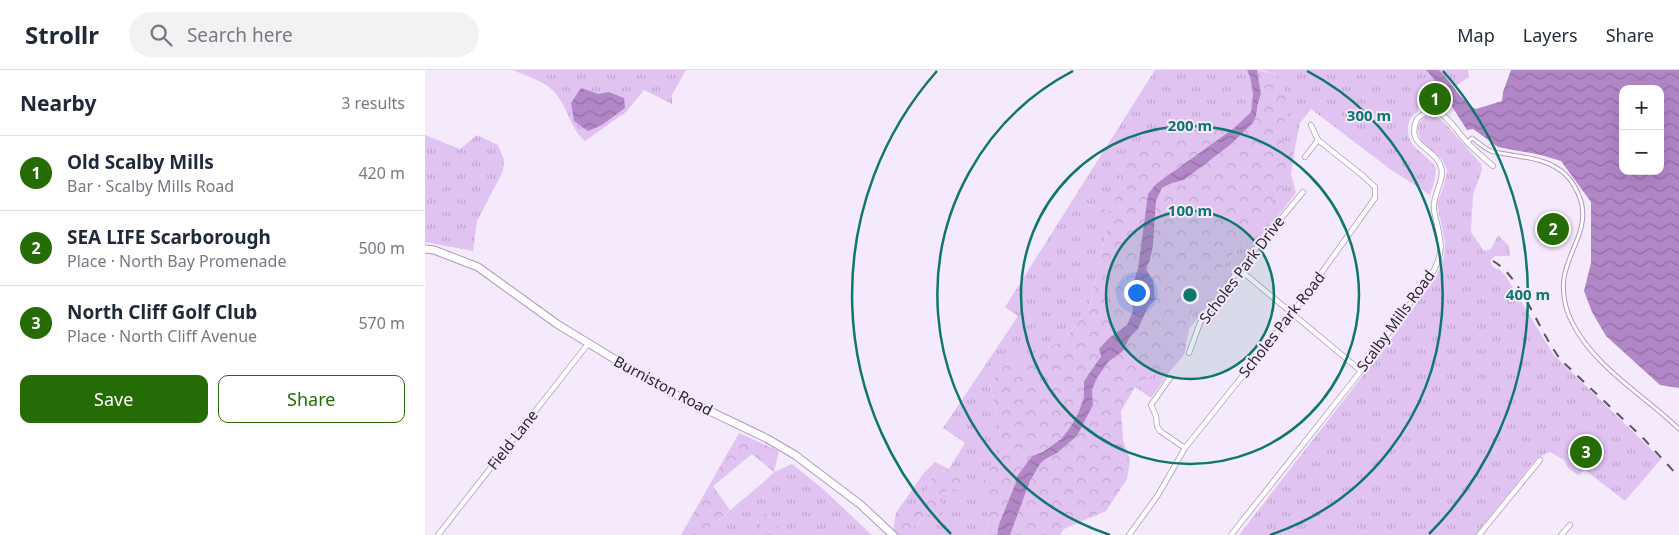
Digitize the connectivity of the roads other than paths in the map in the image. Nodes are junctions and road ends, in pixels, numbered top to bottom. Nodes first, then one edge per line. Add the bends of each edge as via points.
1 (1311, 124) dead end
2 (1318, 140) junction
3 (1467, 143) junction
4 (1305, 156) dead end
5 (1493, 166) dead end
6 (1303, 192) dead end
7 (425, 249) edge
8 (1239, 270) junction
9 (1292, 314) junction
10 (588, 344) junction
11 (1189, 353) dead end
12 (1361, 371) junction
13 (1170, 378) dead end
14 (1679, 429) edge
15 (1185, 448) junction
16 (1540, 460) dead end
17 (1570, 525) dead end
18 (438, 535) edge
19 (893, 535) edge
20 (1129, 535) edge
21 (1231, 535) edge
22 (1479, 535) edge
23 (1561, 535) edge

1 - 2 street, Scholes Park Road
2 - 4 street
2 - 9 street, Scholes Park Road via 1375,188 1375,198
3 - 5 street, Scalby Mills Road
3 - 12 street, Scalby Mills Road via 1440,113 1427,112 1417,119 1414,131 1417,141 1433,155 1442,172 1433,207 1441,244 1440,258
3 - 14 street via 1472,138 1491,151 1544,161 1567,176 1583,209 1583,222 1564,278 1563,292 1571,322 1604,364
6 - 8 street, Scholes Park Drive
7 - 10 main road, Burniston Road via 478,267
8 - 9 street
8 - 11 street, Scholes Park Drive via 1200,323
9 - 12 street
9 - 15 street, Scholes Park Road
10 - 18 street, Field Lane
10 - 19 main road, Burniston Road via 670,392 795,455 861,505
12 - 21 street, Scalby Mills Road
13 - 15 street via 1151,405 1160,431
15 - 20 street, Scholes Park Road via 1158,495
16 - 22 street
17 - 23 street

